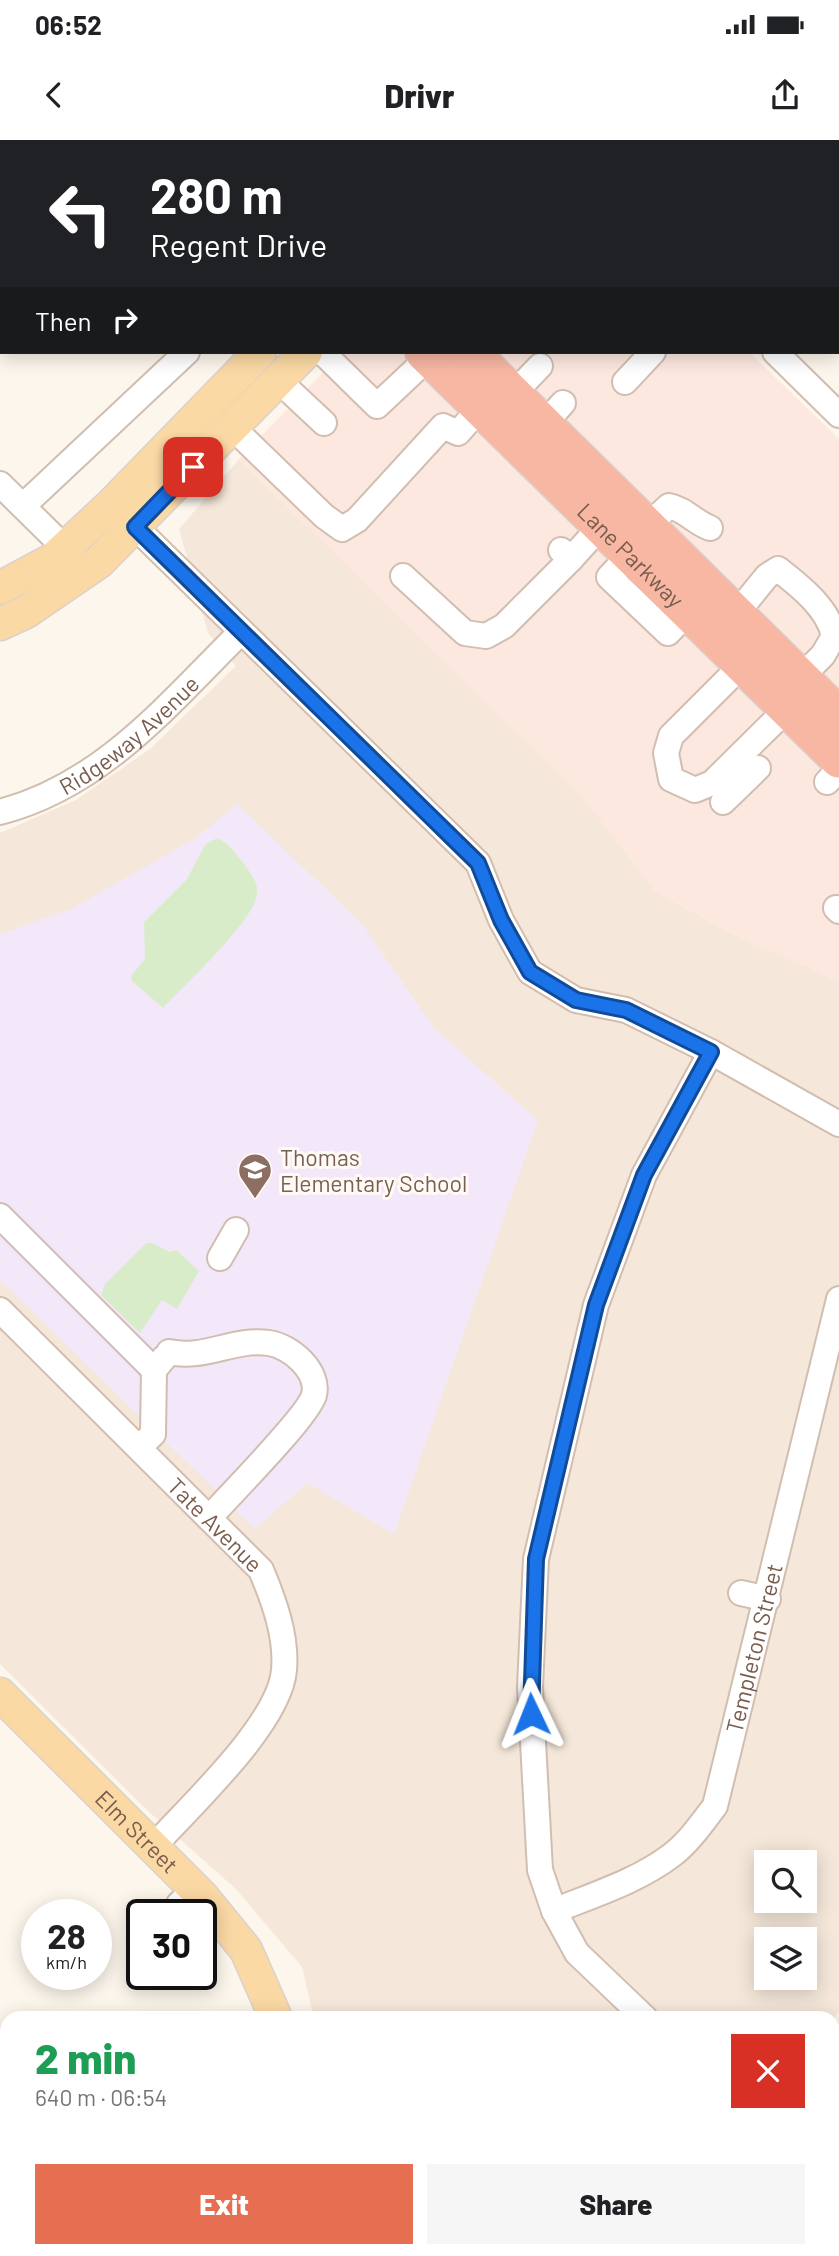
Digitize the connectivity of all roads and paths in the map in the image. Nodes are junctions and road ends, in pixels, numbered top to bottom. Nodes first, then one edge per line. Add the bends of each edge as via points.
1 (185, 354) edge
2 (304, 354) edge
3 (324, 354) edge
4 (426, 354) edge
5 (471, 354) edge
6 (651, 354) edge
7 (777, 354) edge
8 (246, 356) edge
9 (540, 366) dead end
10 (278, 380) junction
11 (625, 382) dead end
12 (496, 401) junction
13 (839, 415) edge
14 (324, 423) dead end
15 (232, 427) junction
16 (0, 484) edge
17 (112, 504) junction
18 (23, 516) junction
19 (601, 526) junction
20 (135, 527) junction
21 (710, 528) dead end
22 (639, 541) junction
23 (65, 548) junction
24 (403, 576) dead end
25 (0, 588) edge
26 (736, 614) junction
27 (0, 624) edge
28 (241, 632) junction
29 (743, 664) junction
30 (794, 693) junction
31 (839, 716) edge
32 (758, 768) dead end
33 (835, 770) edge
34 (723, 802) dead end
35 (0, 812) edge
36 (711, 1052) junction
37 (839, 1124) edge
38 (0, 1216) edge
39 (236, 1230) dead end
40 (220, 1258) dead end
41 (839, 1299) edge
42 (0, 1310) edge
43 (165, 1355) junction
44 (139, 1448) junction
45 (209, 1518) junction
46 (741, 1593) dead end
47 (768, 1599) junction
48 (4, 1705) edge
49 (154, 1846) junction
50 (554, 1911) junction
51 (273, 2011) edge
52 (638, 2011) edge

1 - 18 street
2 - 10 main road
3 - 4 street via 377,406
4 - 12 highway, Lane Parkway
5 - 12 highway, Lane Parkway
6 - 11 street
7 - 13 street
8 - 17 main road
9 - 12 street
10 - 14 street
10 - 15 main road
12 - 15 street via 458,433 443,426 357,520 342,530
12 - 19 highway, Lane Parkway
12 - 22 highway, Lane Parkway via 554,414
15 - 20 main road
16 - 18 street
17 - 20 street
17 - 23 main road
18 - 23 street
19 - 22 highway, Lane Parkway
19 - 24 street via 566,555 504,626 486,636 465,633
20 - 27 main road via 72,582
20 - 28 street
21 - 22 street via 681,508 668,506
22 - 26 highway, Lane Parkway
22 - 29 highway, Lane Parkway via 689,611
23 - 25 main road
26 - 30 highway, Lane Parkway
26 - 30 street via 778,569 831,619 834,636
28 - 35 street, Ridgeway Avenue via 102,765 35,803
28 - 36 street via 478,863 501,920 530,972 576,1000 626,1010
29 - 30 highway, Lane Parkway
29 - 30 street via 671,736 666,753 671,779 695,790 712,783
30 - 31 highway, Lane Parkway
30 - 33 highway, Lane Parkway
32 - 34 street
36 - 37 street
36 - 50 street via 644,1175 596,1305 536,1559 530,1688 540,1870
38 - 43 street
39 - 40 street
41 - 47 street, Templeton Street
42 - 44 street, Tate Avenue
43 - 44 street via 153,1434
43 - 45 street via 186,1356 246,1342 272,1343 299,1358 314,1376 314,1396
44 - 45 street, Tate Avenue
45 - 49 street, Tate Avenue via 261,1570 277,1608 284,1670 270,1712
46 - 47 street
47 - 50 street, Templeton Street via 715,1806 672,1855 631,1879
48 - 49 main road, Elm Street via 116,1824
49 - 51 main road, Elm Street via 187,1897 246,1950
50 - 52 street via 577,1953

